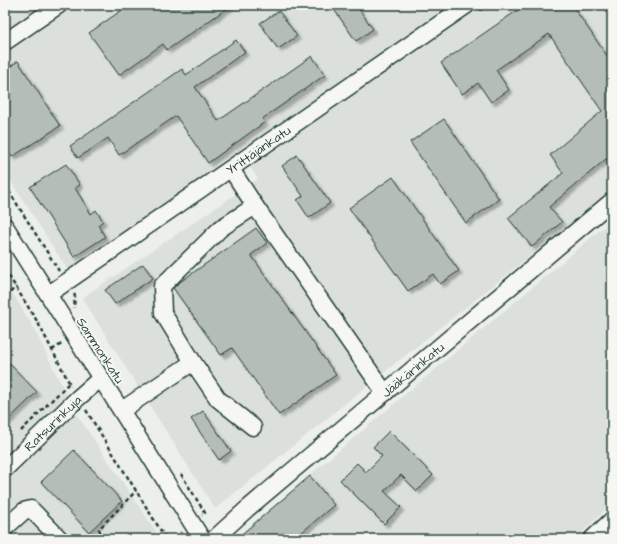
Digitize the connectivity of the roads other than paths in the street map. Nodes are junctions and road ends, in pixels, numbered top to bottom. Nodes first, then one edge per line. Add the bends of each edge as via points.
1 (59, 5) edge
2 (467, 5) edge
3 (5, 42) edge
4 (231, 169) junction
5 (612, 201) edge
6 (255, 206) junction
7 (5, 226) edge
8 (49, 294) junction
9 (193, 362) junction
10 (101, 378) junction
11 (385, 393) junction
12 (122, 410) junction
13 (253, 426) dead end
14 (5, 469) edge
15 (612, 520) edge
16 (5, 528) edge
17 (60, 539) edge
18 (202, 539) edge
19 (214, 539) edge
20 (592, 539) edge

1 - 3 street
2 - 4 street, Yrittäjänkatu
4 - 6 street
4 - 8 street, Yrittäjänkatu
5 - 11 street, Jääkärinkatu
6 - 9 street via 220,228 162,286 163,313
6 - 11 street
7 - 8 street, Sammonkatu
8 - 10 street, Sammonkatu
9 - 12 street
9 - 13 street via 218,399
10 - 12 street, Sammonkatu
10 - 14 street, Ratsurinkuja
11 - 19 street, Jääkärinkatu
12 - 18 street, Sammonkatu
15 - 20 street
16 - 17 street via 24,510 31,509

